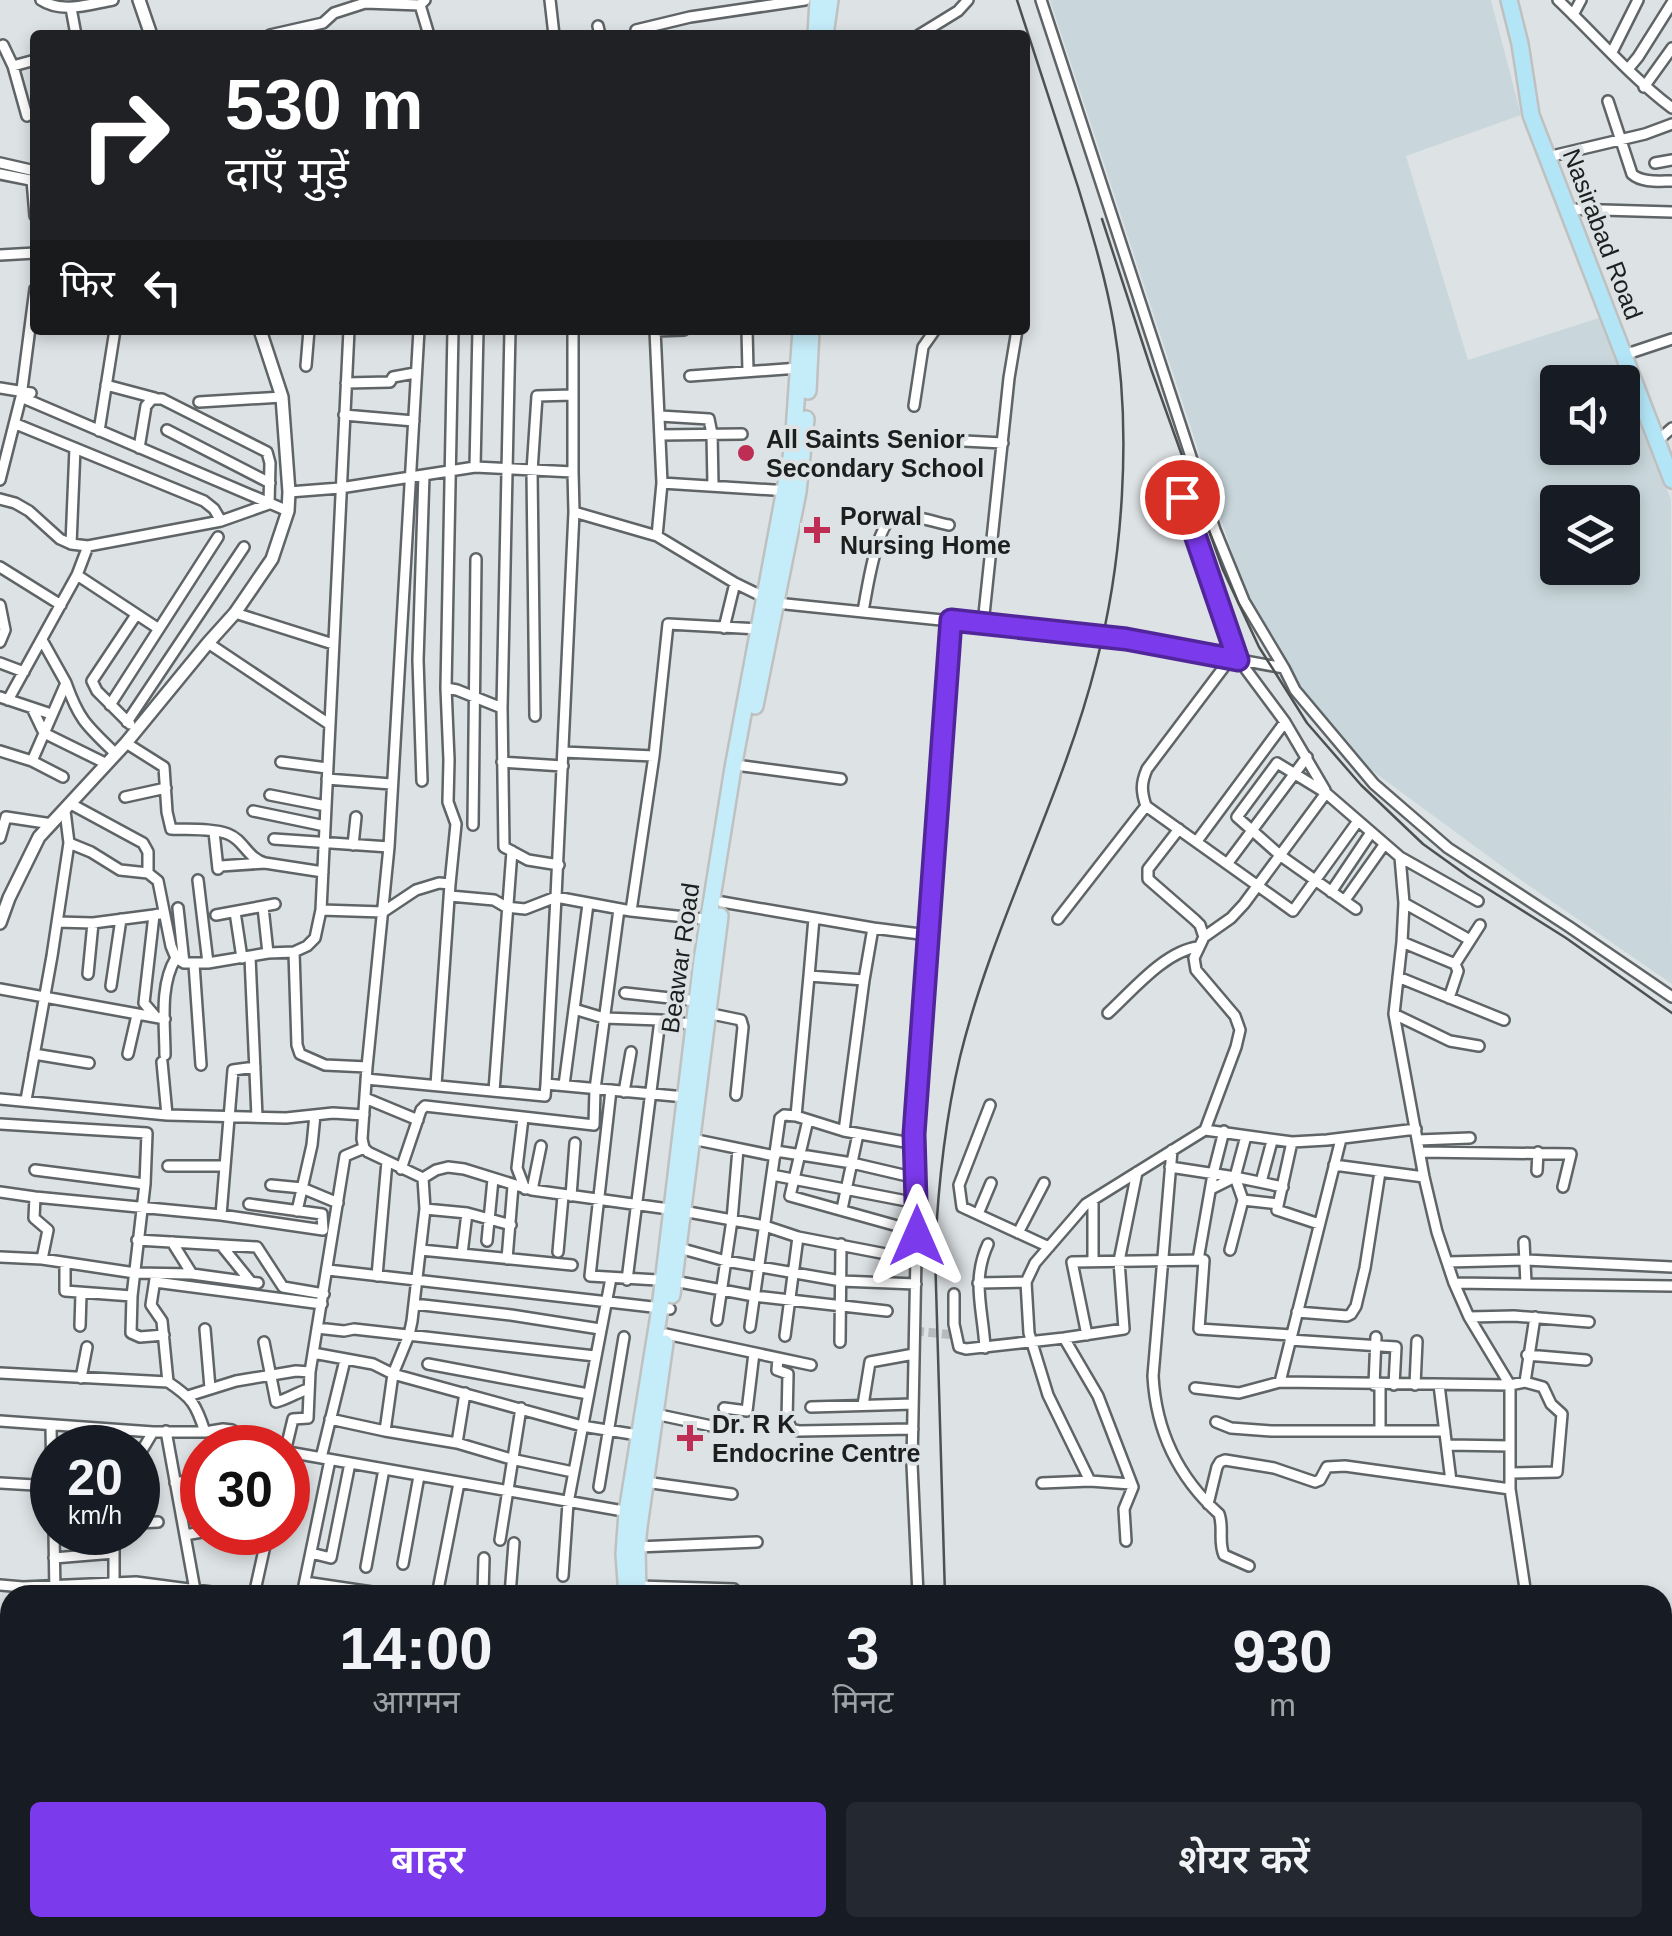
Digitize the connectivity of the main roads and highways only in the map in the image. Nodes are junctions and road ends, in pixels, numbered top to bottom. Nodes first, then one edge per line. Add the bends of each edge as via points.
1 (818, 0) edge
2 (830, 0) edge
3 (1512, 0) edge
4 (816, 30) edge
5 (827, 30) edge
6 (1534, 114) junction
7 (1571, 209) junction
8 (800, 335) edge
9 (810, 335) edge
10 (802, 408) junction
11 (1668, 432) edge
12 (1672, 458) edge
13 (1672, 480) edge
14 (770, 600) junction
15 (715, 921) junction
16 (692, 1098) junction
17 (678, 1210) junction
18 (669, 1281) junction
19 (665, 1309) junction
20 (645, 1436) junction
21 (634, 1513) junction
22 (632, 1585) edge
23 (634, 1585) edge

1 - 4 main road
2 - 5 main road
3 - 6 highway, Nasirabad Road
6 - 7 highway, Nasirabad Road
6 - 7 highway, Nasirabad Road
7 - 11 highway, Nasirabad Road
7 - 13 highway, Nasirabad Road
8 - 10 main road, Beawar Road
9 - 10 main road, Beawar Road
10 - 14 main road, Beawar Road
11 - 12 highway, Nasirabad Road
14 - 15 main road, Beawar Road
14 - 15 main road, Beawar Road via 758,629 734,768
15 - 16 main road, Beawar Road
16 - 17 main road, Beawar Road
16 - 17 main road, Beawar Road via 692,1139
17 - 18 main road, Beawar Road
17 - 18 main road, Beawar Road via 679,1248
18 - 19 main road, Beawar Road
19 - 20 main road, Beawar Road
19 - 20 main road, Beawar Road via 655,1414
20 - 21 main road, Beawar Road
20 - 21 main road, Beawar Road via 645,1482
21 - 22 main road, Beawar Road via 624,1554
21 - 23 main road, Beawar Road

